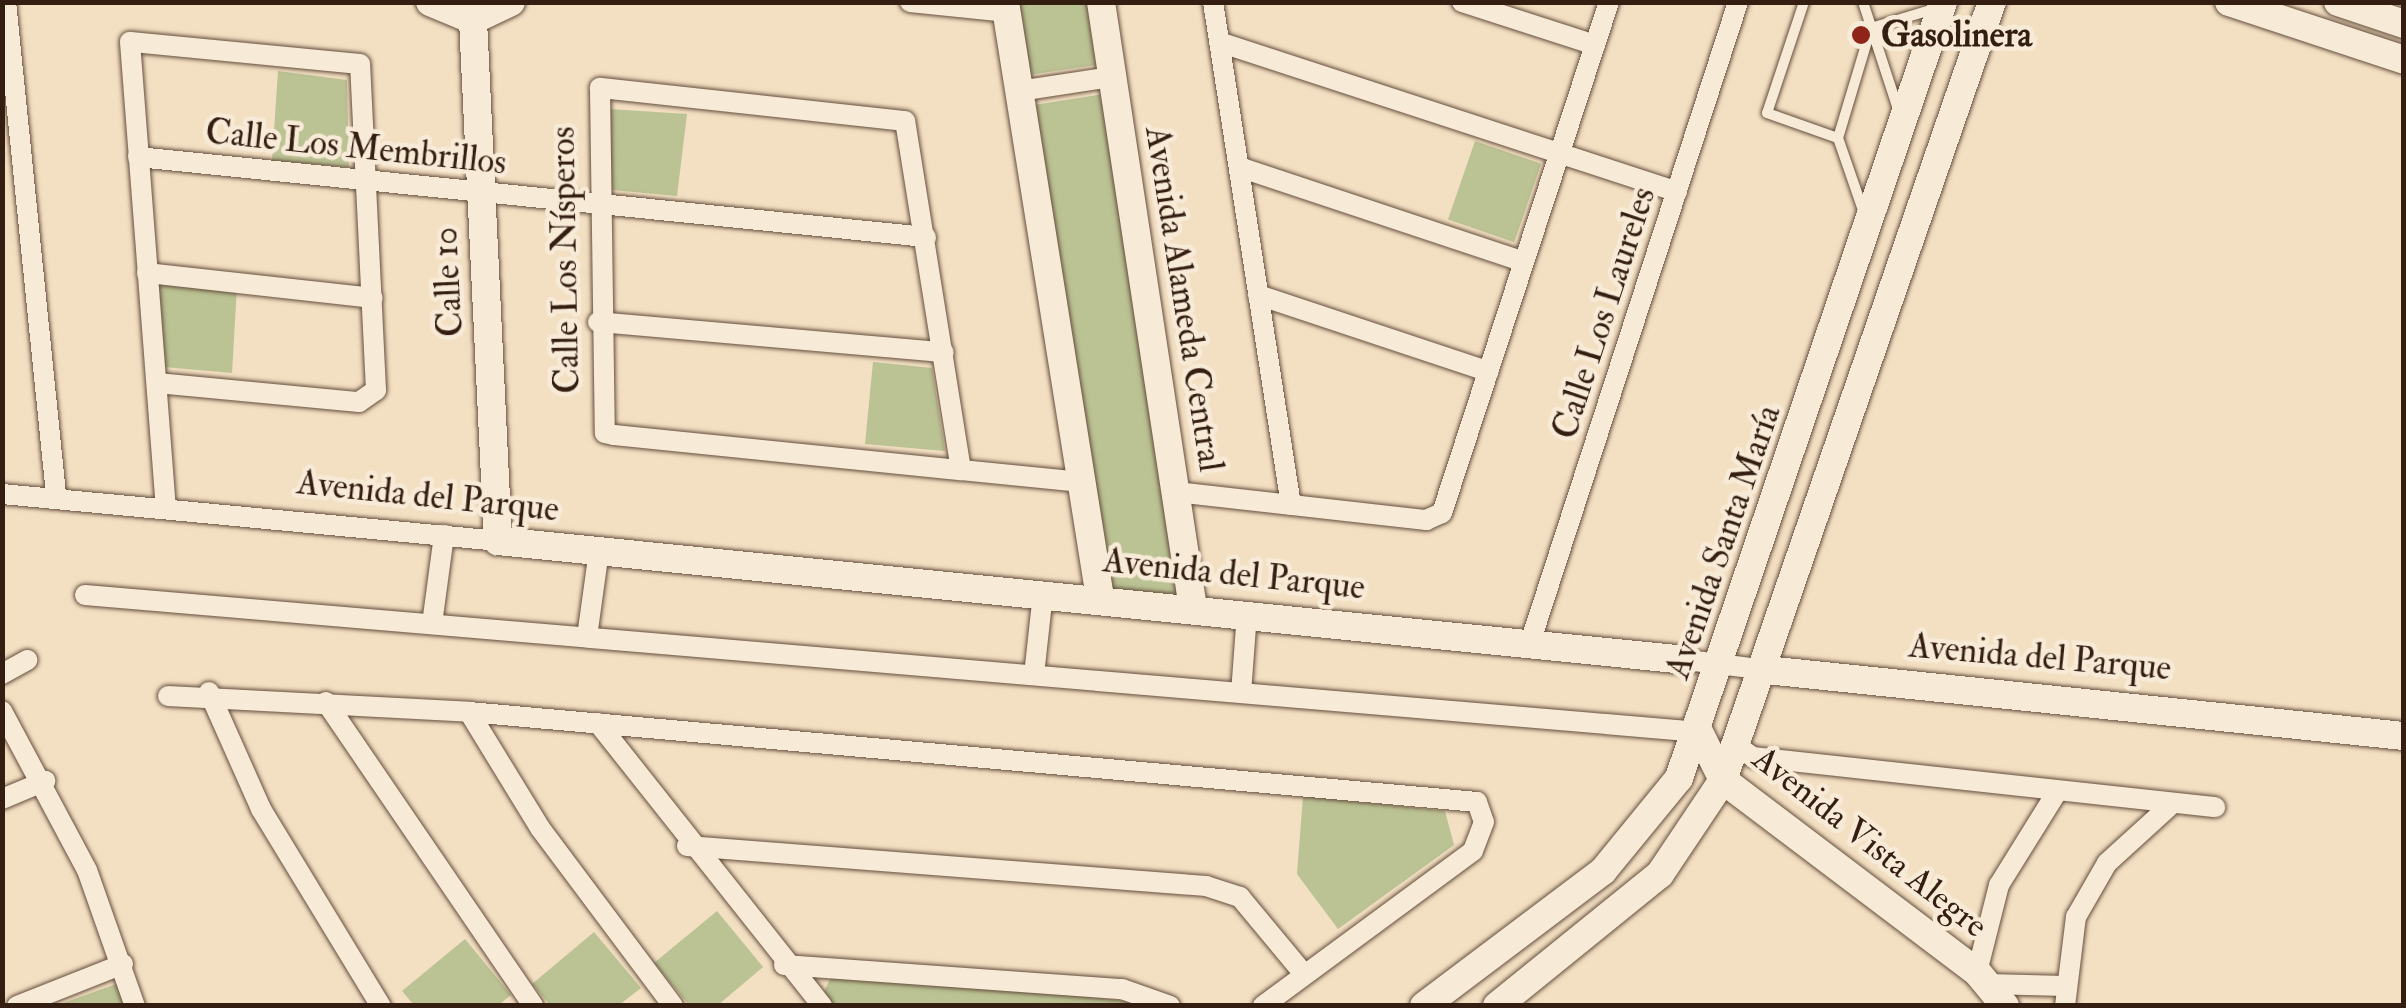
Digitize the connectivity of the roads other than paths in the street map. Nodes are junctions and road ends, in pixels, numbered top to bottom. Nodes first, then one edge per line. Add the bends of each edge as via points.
1 (6, 2) edge
2 (430, 2) edge
3 (512, 2) edge
4 (910, 2) edge
5 (1100, 2) edge
6 (1213, 2) edge
7 (1462, 2) edge
8 (1609, 2) edge
9 (1738, 2) edge
10 (1804, 2) edge
11 (1863, 2) edge
12 (1992, 2) edge
13 (2229, 2) edge
14 (2338, 2) edge
15 (1943, 4) edge
16 (1006, 7) edge
17 (473, 20) junction
18 (2404, 24) edge
19 (1872, 28) junction
20 (1219, 42) junction
21 (1595, 45) junction
22 (2404, 60) edge
23 (1112, 78) junction
24 (1020, 91) junction
25 (1903, 124) junction
26 (1838, 138) junction
27 (1560, 152) junction
28 (138, 157) junction
29 (1239, 167) junction
30 (368, 182) junction
31 (1677, 192) junction
32 (481, 194) junction
33 (596, 205) junction
34 (1869, 227) junction
35 (926, 236) junction
36 (1524, 262) junction
37 (147, 273) junction
38 (1258, 295) junction
39 (373, 298) junction
40 (598, 322) junction
41 (944, 352) junction
42 (1489, 372) junction
43 (157, 383) junction
44 (961, 470) junction
45 (1082, 482) junction
46 (1176, 492) junction
47 (2, 494) edge
48 (56, 497) junction
49 (1291, 505) junction
50 (166, 508) junction
51 (444, 535) junction
52 (498, 540) junction
53 (599, 551) junction
54 (1042, 592) junction
55 (85, 596) dead end
56 (1100, 598) junction
57 (1193, 608) junction
58 (1247, 613) junction
59 (432, 624) junction
60 (587, 637) junction
61 (1530, 643) junction
62 (27, 660) dead end
63 (1687, 660) joint
64 (1722, 664) junction
65 (1766, 670) junction
66 (2, 674) edge
67 (1034, 675) junction
68 (210, 692) junction
69 (1241, 692) junction
70 (168, 696) dead end
71 (326, 702) junction
72 (2, 711) edge
73 (469, 712) junction
74 (598, 723) junction
75 (1698, 732) junction
76 (2404, 736) edge
77 (1737, 746) junction
78 (1723, 780) junction
79 (45, 781) junction
80 (2057, 792) junction
81 (2, 799) edge
82 (2173, 803) junction
83 (2215, 807) dead end
84 (687, 846) junction
85 (123, 964) junction
86 (784, 965) junction
87 (1304, 974) junction
88 (1990, 987) edge
89 (2065, 996) edge
90 (17, 1006) edge
91 (135, 1006) edge
92 (381, 1006) edge
93 (533, 1006) edge
94 (672, 1006) edge
95 (822, 1006) edge
96 (1170, 1006) edge
97 (1264, 1006) edge
98 (1424, 1006) edge
99 (1497, 1006) edge

1 - 48 street
2 - 17 street
3 - 17 street
4 - 16 street
5 - 23 street, Avenida Alameda Central
6 - 20 street
7 - 21 street
8 - 21 street
9 - 31 street, Calle Los Laureles
10 - 26 lane via 1767,114
11 - 19 lane
12 - 65 street
13 - 22 street
14 - 18 street
15 - 19 lane
15 - 25 street, Avenida Santa María
16 - 24 street
17 - 32 street, Calle 10
19 - 25 lane
19 - 26 lane
20 - 27 street
20 - 29 street
21 - 27 street
23 - 24 street
23 - 46 street, Avenida Alameda Central
24 - 45 street
25 - 34 street, Avenida Santa María
26 - 34 lane
27 - 31 street
27 - 36 street
28 - 30 street, Calle Los Membrillos
28 - 30 street via 128,47 134,39 362,70
28 - 37 street
29 - 36 street
29 - 38 street
30 - 32 street, Calle Los Membrillos
30 - 39 street
31 - 61 street, Calle Los Laureles
32 - 33 street, Calle Los Membrillos
32 - 52 street, Calle 10
33 - 35 street, Calle Los Membrillos
33 - 35 street, Calle Los Nísperos via 600,88 898,117 909,128
33 - 40 street, Calle Los Nísperos
34 - 64 street, Avenida Santa María
35 - 41 street
36 - 42 street
37 - 39 street
37 - 43 street
38 - 42 street
38 - 49 street
39 - 43 street via 376,390 359,402
40 - 41 street
40 - 44 street, Calle Los Nísperos via 605,433
41 - 44 street
42 - 49 street via 1442,513 1426,520
43 - 50 street
44 - 45 street, Calle Los Nísperos
45 - 56 street
46 - 49 street
46 - 57 street, Avenida Alameda Central
47 - 48 street, Avenida del Parque
48 - 50 street, Avenida del Parque
50 - 51 street, Avenida del Parque
51 - 52 street, Avenida del Parque
51 - 59 street
52 - 53 street, Avenida del Parque
53 - 54 street, Avenida del Parque
53 - 60 street
54 - 56 street, Avenida del Parque
54 - 67 street
55 - 59 street
56 - 57 street, Avenida del Parque
57 - 58 street, Avenida del Parque
58 - 61 street, Avenida del Parque
58 - 69 street
59 - 60 street
60 - 67 street
61 - 63 street, Avenida del Parque
62 - 66 street
63 - 64 street, Avenida del Parque
64 - 65 street, Avenida del Parque
64 - 75 street, Avenida Santa María
65 - 76 street, Avenida del Parque
65 - 77 street
67 - 69 street
68 - 70 street
68 - 71 street
68 - 92 street via 262,809
69 - 75 street
71 - 73 street
71 - 93 street
72 - 79 street
73 - 74 street
73 - 94 street via 540,828
74 - 84 street
74 - 87 street via 1477,802 1484,822 1472,850
75 - 78 street, Avenida Vista Alegre
75 - 98 street, Avenida Santa María via 1648,826 1604,871
77 - 78 street
77 - 80 street via 1753,757
78 - 88 street, Avenida Vista Alegre
78 - 99 street via 1660,874
79 - 81 street
79 - 85 street
80 - 82 street
80 - 88 street via 1999,884
82 - 83 street
82 - 89 street via 2107,863 2076,917
84 - 86 street
84 - 87 street via 1206,886 1240,896
85 - 90 street
85 - 91 street
86 - 95 street
86 - 96 street via 1122,989
87 - 97 street
88 - 89 street

